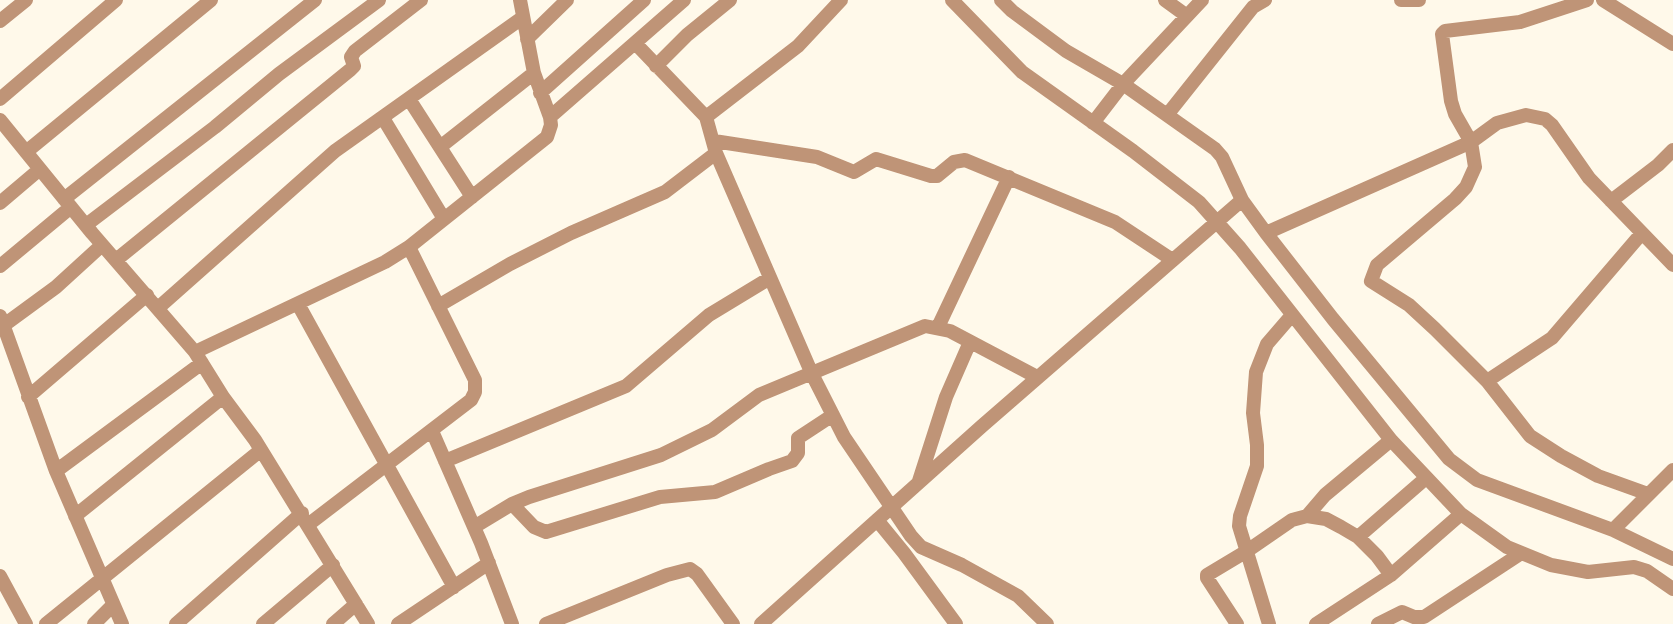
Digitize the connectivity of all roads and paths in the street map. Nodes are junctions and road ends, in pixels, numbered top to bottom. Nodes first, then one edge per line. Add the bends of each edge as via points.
1 (26, 0) edge
2 (116, 0) edge
3 (211, 0) edge
4 (315, 0) edge
5 (379, 0) edge
6 (421, 0) edge
7 (520, 0) edge
8 (567, 0) edge
9 (644, 0) edge
10 (684, 0) edge
11 (730, 0) edge
12 (841, 0) edge
13 (952, 0) edge
14 (1001, 0) edge
15 (1165, 0) edge
16 (1202, 0) edge
17 (1265, 0) edge
18 (1401, 0) edge
19 (1419, 0) edge
20 (1587, 0) edge
21 (1603, 0) edge
22 (1187, 16) junction
23 (522, 18) junction
24 (0, 21) edge
25 (527, 39) junction
26 (635, 43) junction
27 (1673, 44) edge
28 (656, 66) junction
29 (534, 74) junction
30 (1123, 85) junction
31 (540, 93) junction
32 (0, 99) edge
33 (409, 99) junction
34 (1167, 115) junction
35 (550, 117) junction
36 (706, 117) junction
37 (383, 118) junction
38 (0, 120) edge
39 (1093, 123) junction
40 (1471, 142) junction
41 (440, 147) junction
42 (715, 147) junction
43 (1673, 150) edge
44 (26, 152) junction
45 (40, 169) junction
46 (1009, 177) junction
47 (472, 197) junction
48 (1242, 201) junction
49 (1611, 201) junction
50 (0, 203) edge
51 (67, 203) junction
52 (444, 219) junction
53 (1217, 222) junction
54 (86, 226) junction
55 (1266, 233) junction
56 (1642, 233) junction
57 (103, 245) junction
58 (409, 247) junction
59 (116, 260) junction
60 (1171, 260) junction
61 (1673, 265) edge
62 (0, 266) edge
63 (770, 278) junction
64 (147, 295) junction
65 (298, 304) junction
66 (438, 306) junction
67 (158, 308) junction
68 (1292, 315) junction
69 (1, 323) edge
70 (937, 327) junction
71 (970, 342) junction
72 (198, 358) junction
73 (812, 374) junction
74 (1037, 377) junction
75 (1487, 381) junction
76 (29, 397) junction
77 (223, 397) junction
78 (833, 415) junction
79 (432, 431) junction
80 (1391, 440) junction
81 (261, 450) junction
82 (445, 461) junction
83 (387, 465) junction
84 (1673, 470) edge
85 (55, 471) junction
86 (1426, 478) junction
87 (919, 481) junction
88 (1648, 494) junction
89 (512, 504) junction
90 (892, 506) junction
91 (1461, 514) junction
92 (75, 516) junction
93 (1307, 516) junction
94 (305, 519) junction
95 (877, 520) junction
96 (474, 527) junction
97 (1613, 530) junction
98 (1357, 537) junction
99 (1247, 551) junction
100 (1520, 554) junction
101 (1673, 559) edge
102 (489, 563) junction
103 (333, 565) junction
104 (1391, 575) junction
105 (0, 576) edge
106 (102, 579) junction
107 (453, 587) junction
108 (1673, 589) edge
109 (356, 604) junction
110 (113, 605) junction
111 (770, 621) edge
112 (26, 624) edge
113 (46, 624) edge
114 (94, 624) edge
115 (122, 624) edge
116 (176, 624) edge
117 (263, 624) edge
118 (332, 624) edge
119 (368, 624) edge
120 (398, 624) edge
121 (512, 624) edge
122 (546, 624) edge
123 (733, 624) edge
124 (956, 624) edge
125 (1047, 624) edge
126 (1237, 624) edge
127 (1269, 624) edge
128 (1316, 624) edge
129 (1378, 624) edge

1 - 24 street
2 - 32 street
3 - 44 street
4 - 51 street
5 - 54 street
6 - 59 street via 355,51 353,67
7 - 23 street
8 - 25 street
9 - 31 street
10 - 26 street
11 - 28 street
12 - 36 street via 798,46
13 - 39 street via 1022,72
14 - 30 street via 1066,51
15 - 22 street
16 - 22 street
17 - 34 street via 1253,8
18 - 19 street
20 - 40 street via 1520,22 1442,34 1455,114
21 - 27 street
22 - 30 street
23 - 25 street
23 - 33 street
25 - 29 street
26 - 28 street
26 - 35 street
28 - 36 street
29 - 31 street
29 - 41 street
30 - 34 street
30 - 39 street
31 - 35 street
33 - 37 street
33 - 41 street
34 - 48 street via 1222,157
35 - 47 street via 547,137
36 - 42 street
37 - 52 street
37 - 67 street via 335,151
38 - 44 street
39 - 53 street via 1199,202
40 - 49 street via 1514,117 1545,119
40 - 55 street
40 - 75 street via 1475,167 1465,187 1377,265 1371,281 1409,305
41 - 47 street
42 - 46 street via 817,157 853,172 876,159 937,176 954,162 965,160
42 - 63 street
42 - 66 street via 665,192 571,233
43 - 49 street
44 - 45 street
45 - 50 street
45 - 51 street
46 - 60 street via 1115,222
46 - 70 street
47 - 52 street
48 - 53 street
48 - 55 street
49 - 56 street
51 - 54 street
51 - 62 street
52 - 58 street
53 - 60 street
53 - 68 street
54 - 57 street
55 - 97 street via 1449,458 1477,480
56 - 61 street
56 - 75 street via 1552,338
57 - 59 street
57 - 69 street via 56,287
58 - 65 street
58 - 66 street
59 - 64 street
60 - 74 street
63 - 73 street
63 - 82 street via 709,315 626,386
64 - 67 street
64 - 76 street
65 - 72 street
65 - 83 street
66 - 79 street via 476,387 471,400
67 - 72 street
68 - 80 street
68 - 99 street via 1267,344 1256,372 1257,466 1239,526
69 - 76 street
70 - 71 street
70 - 73 street via 918,328
71 - 74 street
71 - 87 street via 946,397
72 - 77 street
72 - 85 street
73 - 78 street
73 - 89 street via 759,395 712,430 661,455
74 - 87 street
75 - 88 street via 1531,436 1598,476
76 - 85 street
77 - 81 street
77 - 92 street
78 - 89 street via 798,439 798,453 792,461 715,492 660,497 546,533
78 - 90 street
79 - 82 street
79 - 83 street
80 - 86 street
80 - 93 street
81 - 94 street
81 - 106 street
82 - 96 street
83 - 94 street
83 - 107 street
84 - 88 street
85 - 92 street
86 - 91 street
86 - 98 street
87 - 90 street
88 - 97 street
89 - 96 street
90 - 95 street
90 - 125 street via 922,547 1018,596
91 - 100 street
91 - 104 street
92 - 106 street
93 - 98 street via 1326,519
93 - 99 street via 1292,520
94 - 103 street
94 - 116 street
95 - 111 street
95 - 124 street
96 - 102 street
97 - 101 street
98 - 104 street
99 - 126 street via 1207,576
99 - 127 street
100 - 108 street via 1588,572 1634,567
100 - 129 street via 1424,617 1402,612
102 - 107 street
102 - 121 street
103 - 109 street
103 - 117 street
104 - 128 street
105 - 112 street
106 - 110 street
106 - 113 street
107 - 120 street
109 - 118 street
109 - 119 street
110 - 114 street
110 - 115 street
122 - 123 street via 690,569

